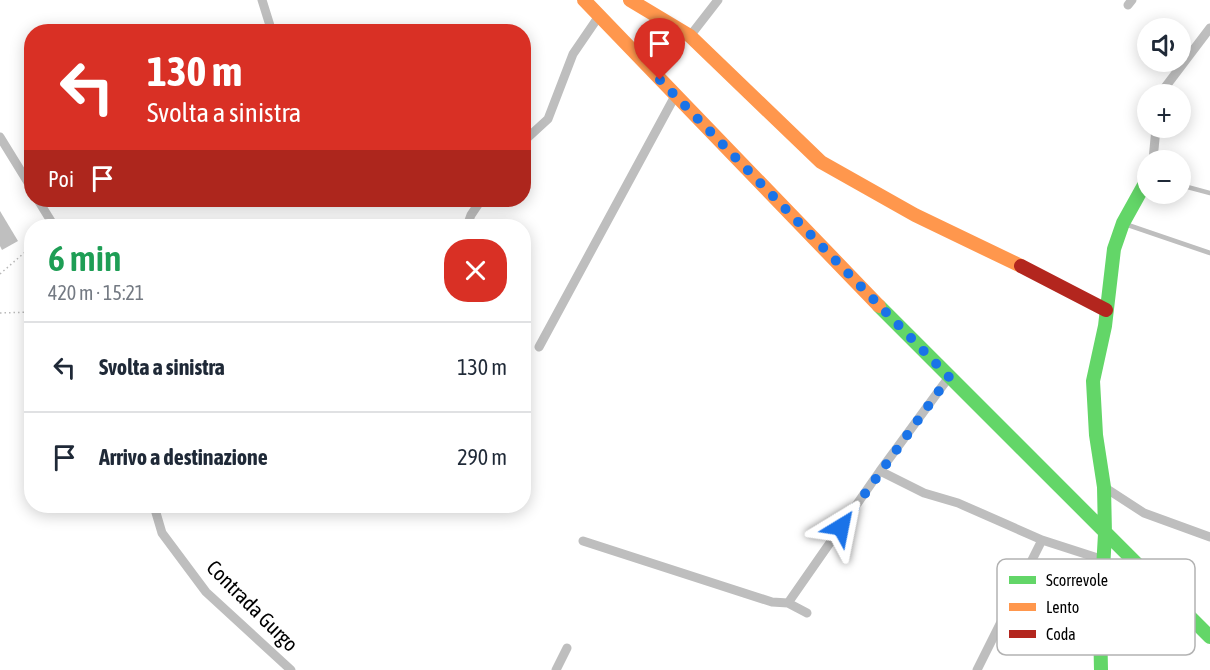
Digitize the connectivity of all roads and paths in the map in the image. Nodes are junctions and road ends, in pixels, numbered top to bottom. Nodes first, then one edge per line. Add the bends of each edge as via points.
1 (262, 0) edge
2 (584, 0) edge
3 (630, 0) edge
4 (718, 0) edge
5 (599, 16) junction
6 (270, 24) edge
7 (1210, 28) edge
8 (690, 36) junction
9 (1168, 84) edge
10 (675, 96) junction
11 (531, 135) edge
12 (0, 137) edge
13 (24, 176) edge
14 (1191, 187) edge
15 (1210, 193) edge
16 (1137, 198) edge
17 (1123, 223) junction
18 (24, 253) edge
19 (1210, 253) edge
20 (0, 274) edge
21 (1106, 310) junction
22 (24, 312) edge
23 (0, 313) edge
24 (539, 347) dead end
25 (949, 377) junction
26 (880, 471) junction
27 (1104, 488) junction
28 (156, 513) edge
29 (1106, 534) junction
30 (1210, 537) edge
31 (1042, 540) junction
32 (583, 541) dead end
33 (1032, 559) edge
34 (1101, 559) edge
35 (1104, 559) edge
36 (1131, 559) edge
37 (788, 603) junction
38 (807, 613) dead end
39 (1195, 622) edge
40 (997, 630) edge
41 (1210, 637) edge
42 (567, 648) dead end
43 (1101, 655) edge
44 (291, 670) edge
45 (556, 670) edge
46 (977, 670) edge
47 (1101, 670) edge

1 - 6 street
2 - 5 street
3 - 8 street
4 - 8 street
5 - 10 street
5 - 11 street via 573,54 548,119
7 - 9 street
8 - 21 street via 821,162 915,215
10 - 24 street
10 - 25 street
12 - 13 street
14 - 15 lane
16 - 17 street
17 - 19 lane
17 - 21 street via 1114,249
18 - 20 path
21 - 27 street via 1093,381
22 - 23 path
25 - 26 street
25 - 29 street
26 - 31 street
26 - 37 street
27 - 29 street
27 - 30 street via 1144,513
28 - 44 street, Contrada Gurgo via 162,533 206,592
29 - 35 street
29 - 36 street
31 - 33 street
31 - 34 street
32 - 37 street via 772,602
37 - 38 street
39 - 41 street
40 - 46 street
42 - 45 street
43 - 47 street

